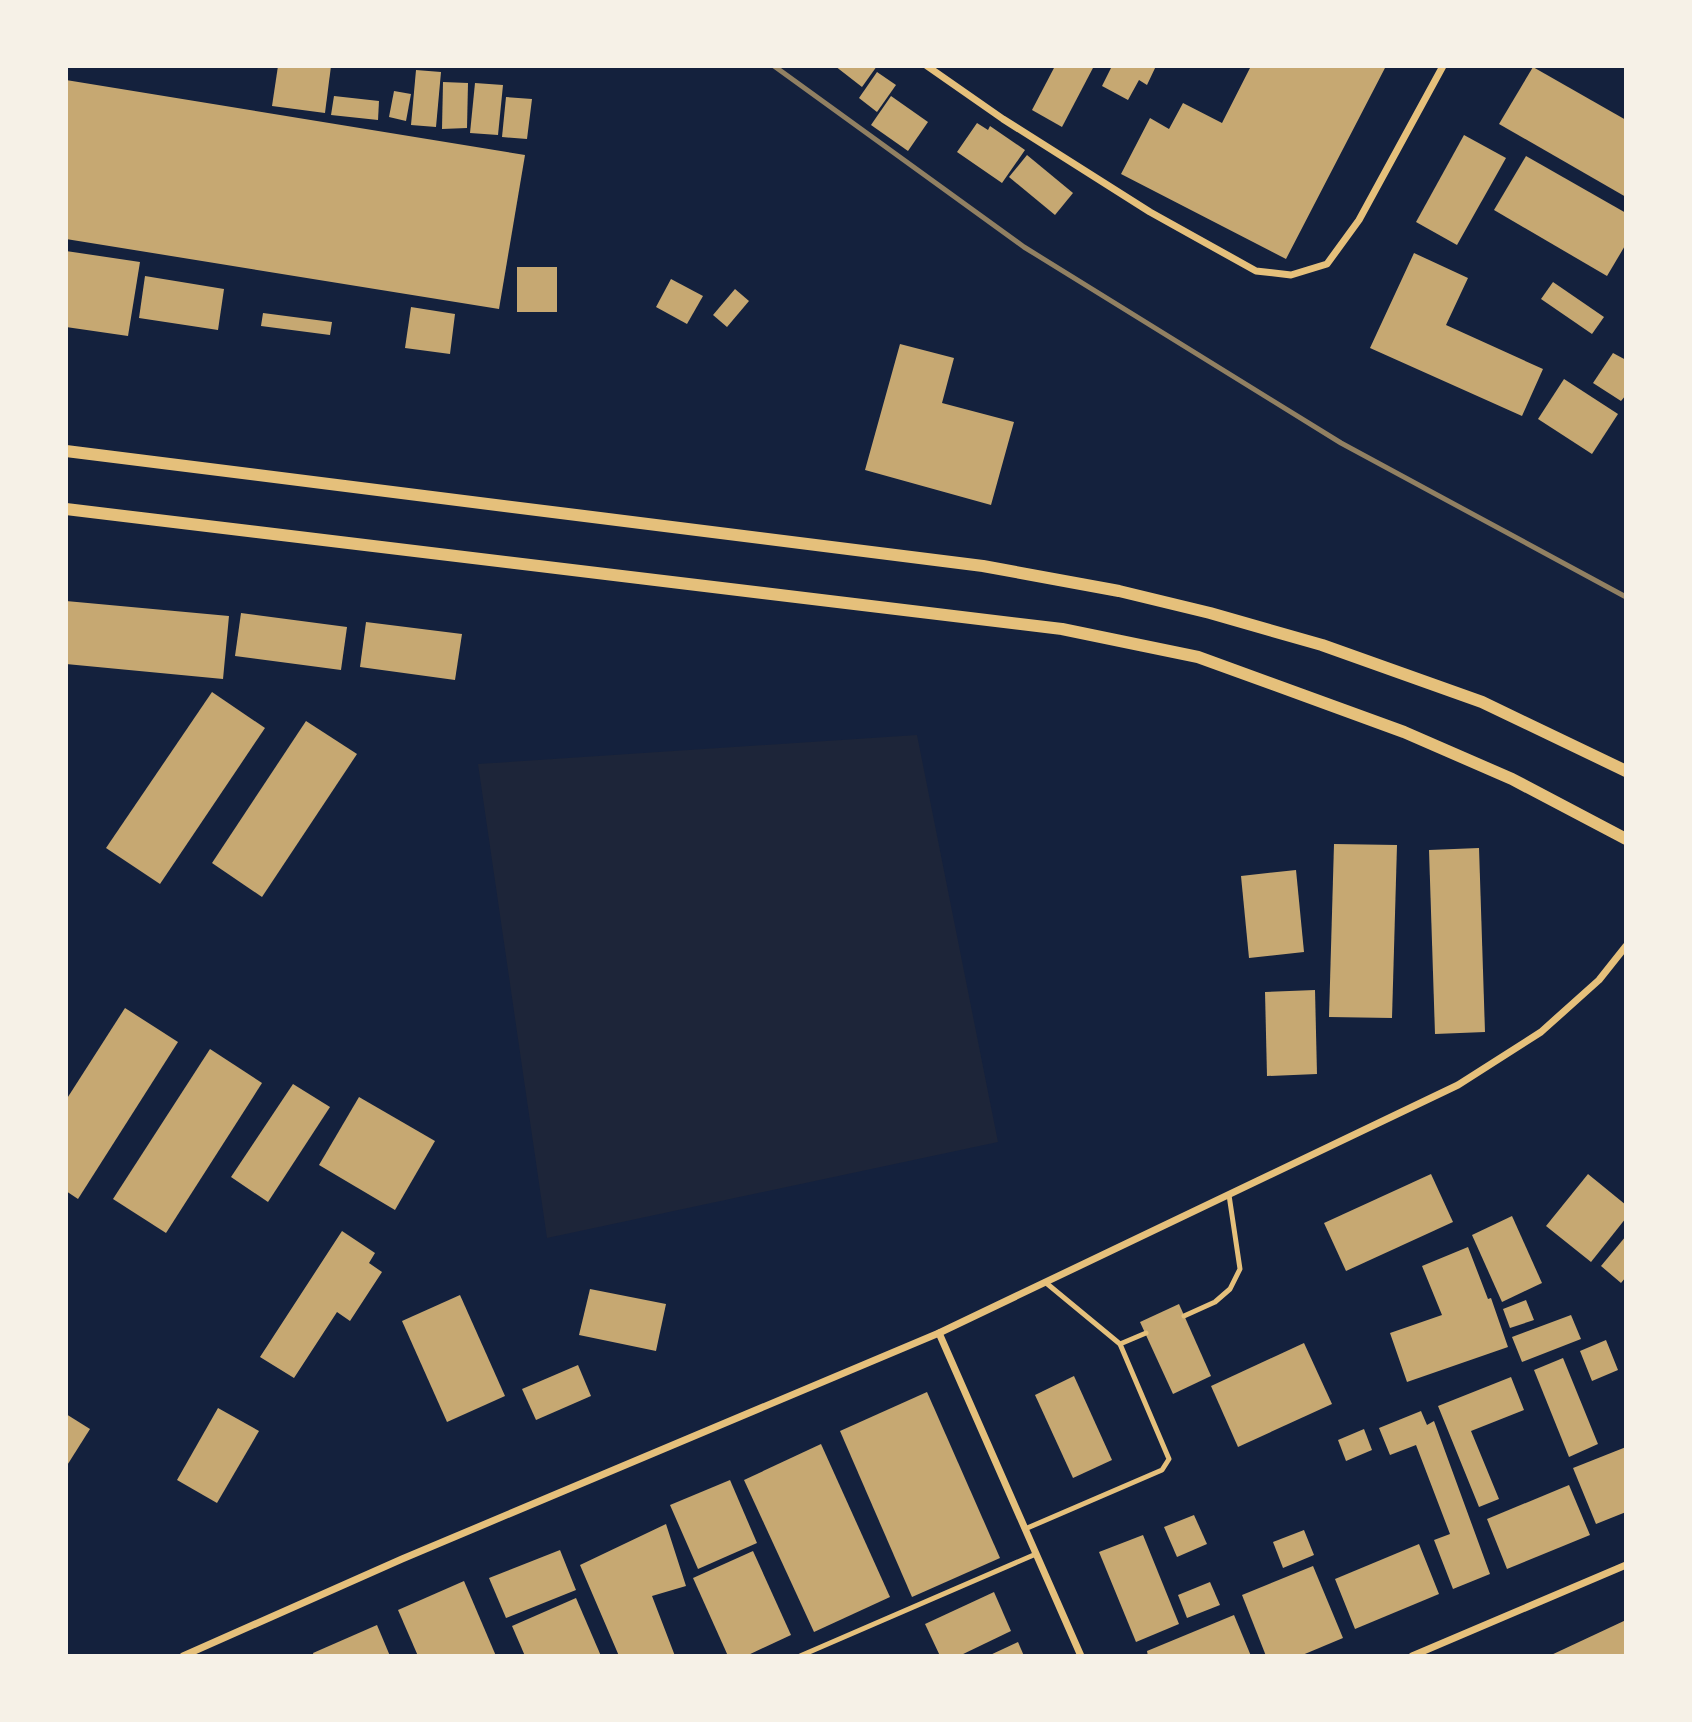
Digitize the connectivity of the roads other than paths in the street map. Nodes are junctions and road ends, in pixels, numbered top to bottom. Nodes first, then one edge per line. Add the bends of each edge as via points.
1 (928, 66) edge
2 (1443, 66) edge
3 (66, 451) edge
4 (66, 509) edge
5 (1626, 771) edge
6 (1626, 839) edge
7 (1626, 946) edge
8 (1229, 1195) junction
9 (1045, 1282) junction
10 (1184, 1316) dead end
11 (939, 1333) junction
12 (1146, 1333) dead end
13 (1120, 1344) junction
14 (1025, 1530) junction
15 (1036, 1554) junction
16 (1626, 1565) edge
17 (183, 1656) edge
18 (800, 1656) edge
19 (1081, 1656) edge
20 (1412, 1656) edge

1 - 2 street via 1150,212 1256,271 1291,275 1327,264 1359,220
3 - 5 street via 982,566 1119,591 1322,645 1482,702
4 - 6 street via 1062,629 1198,657 1404,732 1512,779
7 - 8 street via 1599,981 1541,1032 1468,1078
8 - 9 street
8 - 10 lane via 1240,1269 1230,1289 1215,1302
9 - 11 street
9 - 13 lane
11 - 14 street
11 - 17 street
12 - 13 lane
13 - 14 lane via 1169,1459 1162,1470
14 - 15 street
15 - 18 lane
15 - 19 street
16 - 20 street

